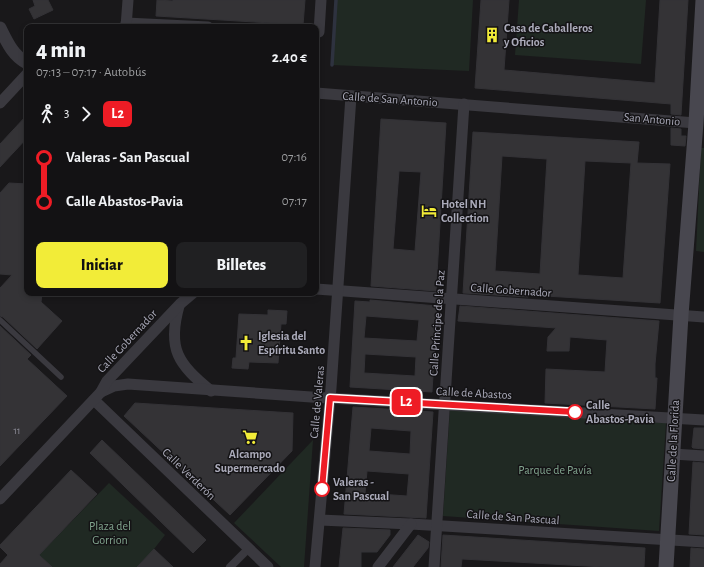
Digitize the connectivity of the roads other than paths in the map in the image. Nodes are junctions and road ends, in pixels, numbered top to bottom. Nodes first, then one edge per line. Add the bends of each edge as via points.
1 (128, 0) edge
2 (321, 0) edge
3 (703, 0) edge
4 (126, 24) edge
5 (319, 24) edge
6 (0, 28) edge
7 (24, 61) edge
8 (24, 77) edge
9 (319, 93) edge
10 (351, 96) junction
11 (0, 103) edge
12 (464, 104) junction
13 (696, 123) junction
14 (319, 288) edge
15 (338, 290) junction
16 (190, 296) edge
17 (451, 298) junction
18 (180, 304) junction
19 (681, 315) junction
20 (704, 317) edge
21 (0, 320) edge
22 (61, 377) dead end
23 (211, 391) junction
24 (97, 396) junction
25 (330, 398) junction
26 (445, 404) junction
27 (675, 418) junction
28 (704, 420) edge
29 (673, 454) junction
30 (704, 456) edge
31 (0, 499) edge
32 (320, 520) junction
33 (411, 524) junction
34 (436, 525) junction
35 (668, 540) junction
36 (704, 542) edge
37 (248, 549) junction
38 (230, 567) edge
39 (268, 567) edge
40 (315, 567) edge
41 (378, 567) edge
42 (434, 567) edge
43 (666, 567) edge

1 - 4 street
2 - 5 street
3 - 13 main road
6 - 7 street via 12,50
8 - 11 street
9 - 10 street, Calle de San Antonio
10 - 12 street, Calle de San Antonio
10 - 15 street, Calle de Valeras
12 - 13 street, San Antonio
12 - 17 street, Calle Príncipe de la Paz
13 - 19 main road, San Antonio
14 - 15 street, Calle Gobernador
15 - 17 street, Calle Gobernador
15 - 25 street, Calle de Valeras
16 - 18 street, Calle Gobernador
17 - 19 street, Calle Gobernador
17 - 26 street, Calle Príncipe de la Paz
18 - 23 street via 174,331 177,351 187,370
18 - 24 street, Calle Gobernador via 107,381
19 - 20 street, Calle Gobernador
19 - 27 main road, Calle de la Florida
21 - 22 lane
23 - 24 street, Calle de Abastos via 128,384 114,386
23 - 25 street, Calle de Abastos
24 - 31 street, Calle Gobernador
24 - 37 street, Calle Verderón
25 - 26 street, Calle de Abastos
25 - 32 street, Calle de Valeras
26 - 27 street, Calle de Abastos
26 - 34 street, Calle Príncipe de la Paz
27 - 28 street, Calle de Abastos
27 - 29 main road, Calle de la Florida
29 - 30 street
29 - 35 main road, Calle de la Florida
32 - 33 street, Calle de San Pascual
32 - 40 street, Calle de Valeras
33 - 34 street, Calle de San Pascual
33 - 41 street
34 - 35 street, Calle de San Pascual
34 - 42 street, Calle Príncipe de la Paz
35 - 36 street, Calle de San Pascual
35 - 43 main road, Calle de la Florida
37 - 38 street
37 - 39 street, Calle Verderón

